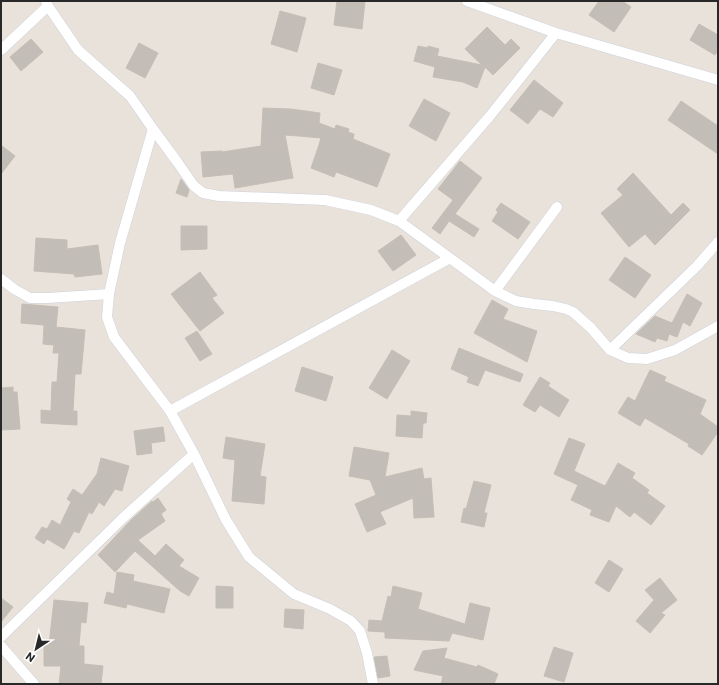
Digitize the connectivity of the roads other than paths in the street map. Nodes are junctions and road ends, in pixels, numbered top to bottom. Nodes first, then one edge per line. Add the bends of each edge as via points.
1 (466, 1) edge
2 (47, 3) edge
3 (556, 33) junction
4 (1, 50) edge
5 (718, 80) edge
6 (153, 129) junction
7 (557, 207) dead end
8 (399, 221) junction
9 (718, 242) edge
10 (450, 258) junction
11 (1, 279) edge
12 (495, 291) junction
13 (109, 294) junction
14 (718, 326) edge
15 (610, 350) junction
16 (170, 411) junction
17 (194, 454) junction
18 (1, 637) edge
19 (1, 646) edge
20 (34, 684) edge
21 (374, 684) edge

1 - 3 street
2 - 4 street
2 - 6 street via 78,50 130,96
3 - 5 street
3 - 8 street via 489,117
6 - 8 street via 194,186 203,192 219,196 324,200 371,210
6 - 13 street via 120,243
7 - 12 street
8 - 10 street
9 - 15 street via 697,266
10 - 12 street
10 - 16 street
11 - 13 street via 30,298
12 - 15 street via 516,300 572,312 591,328
13 - 16 street via 108,317 114,337
14 - 15 street via 676,350 647,359 628,358
16 - 17 street
17 - 18 street via 124,517
17 - 21 street via 226,520 249,557 294,594 330,609 351,621 360,631
19 - 20 street

